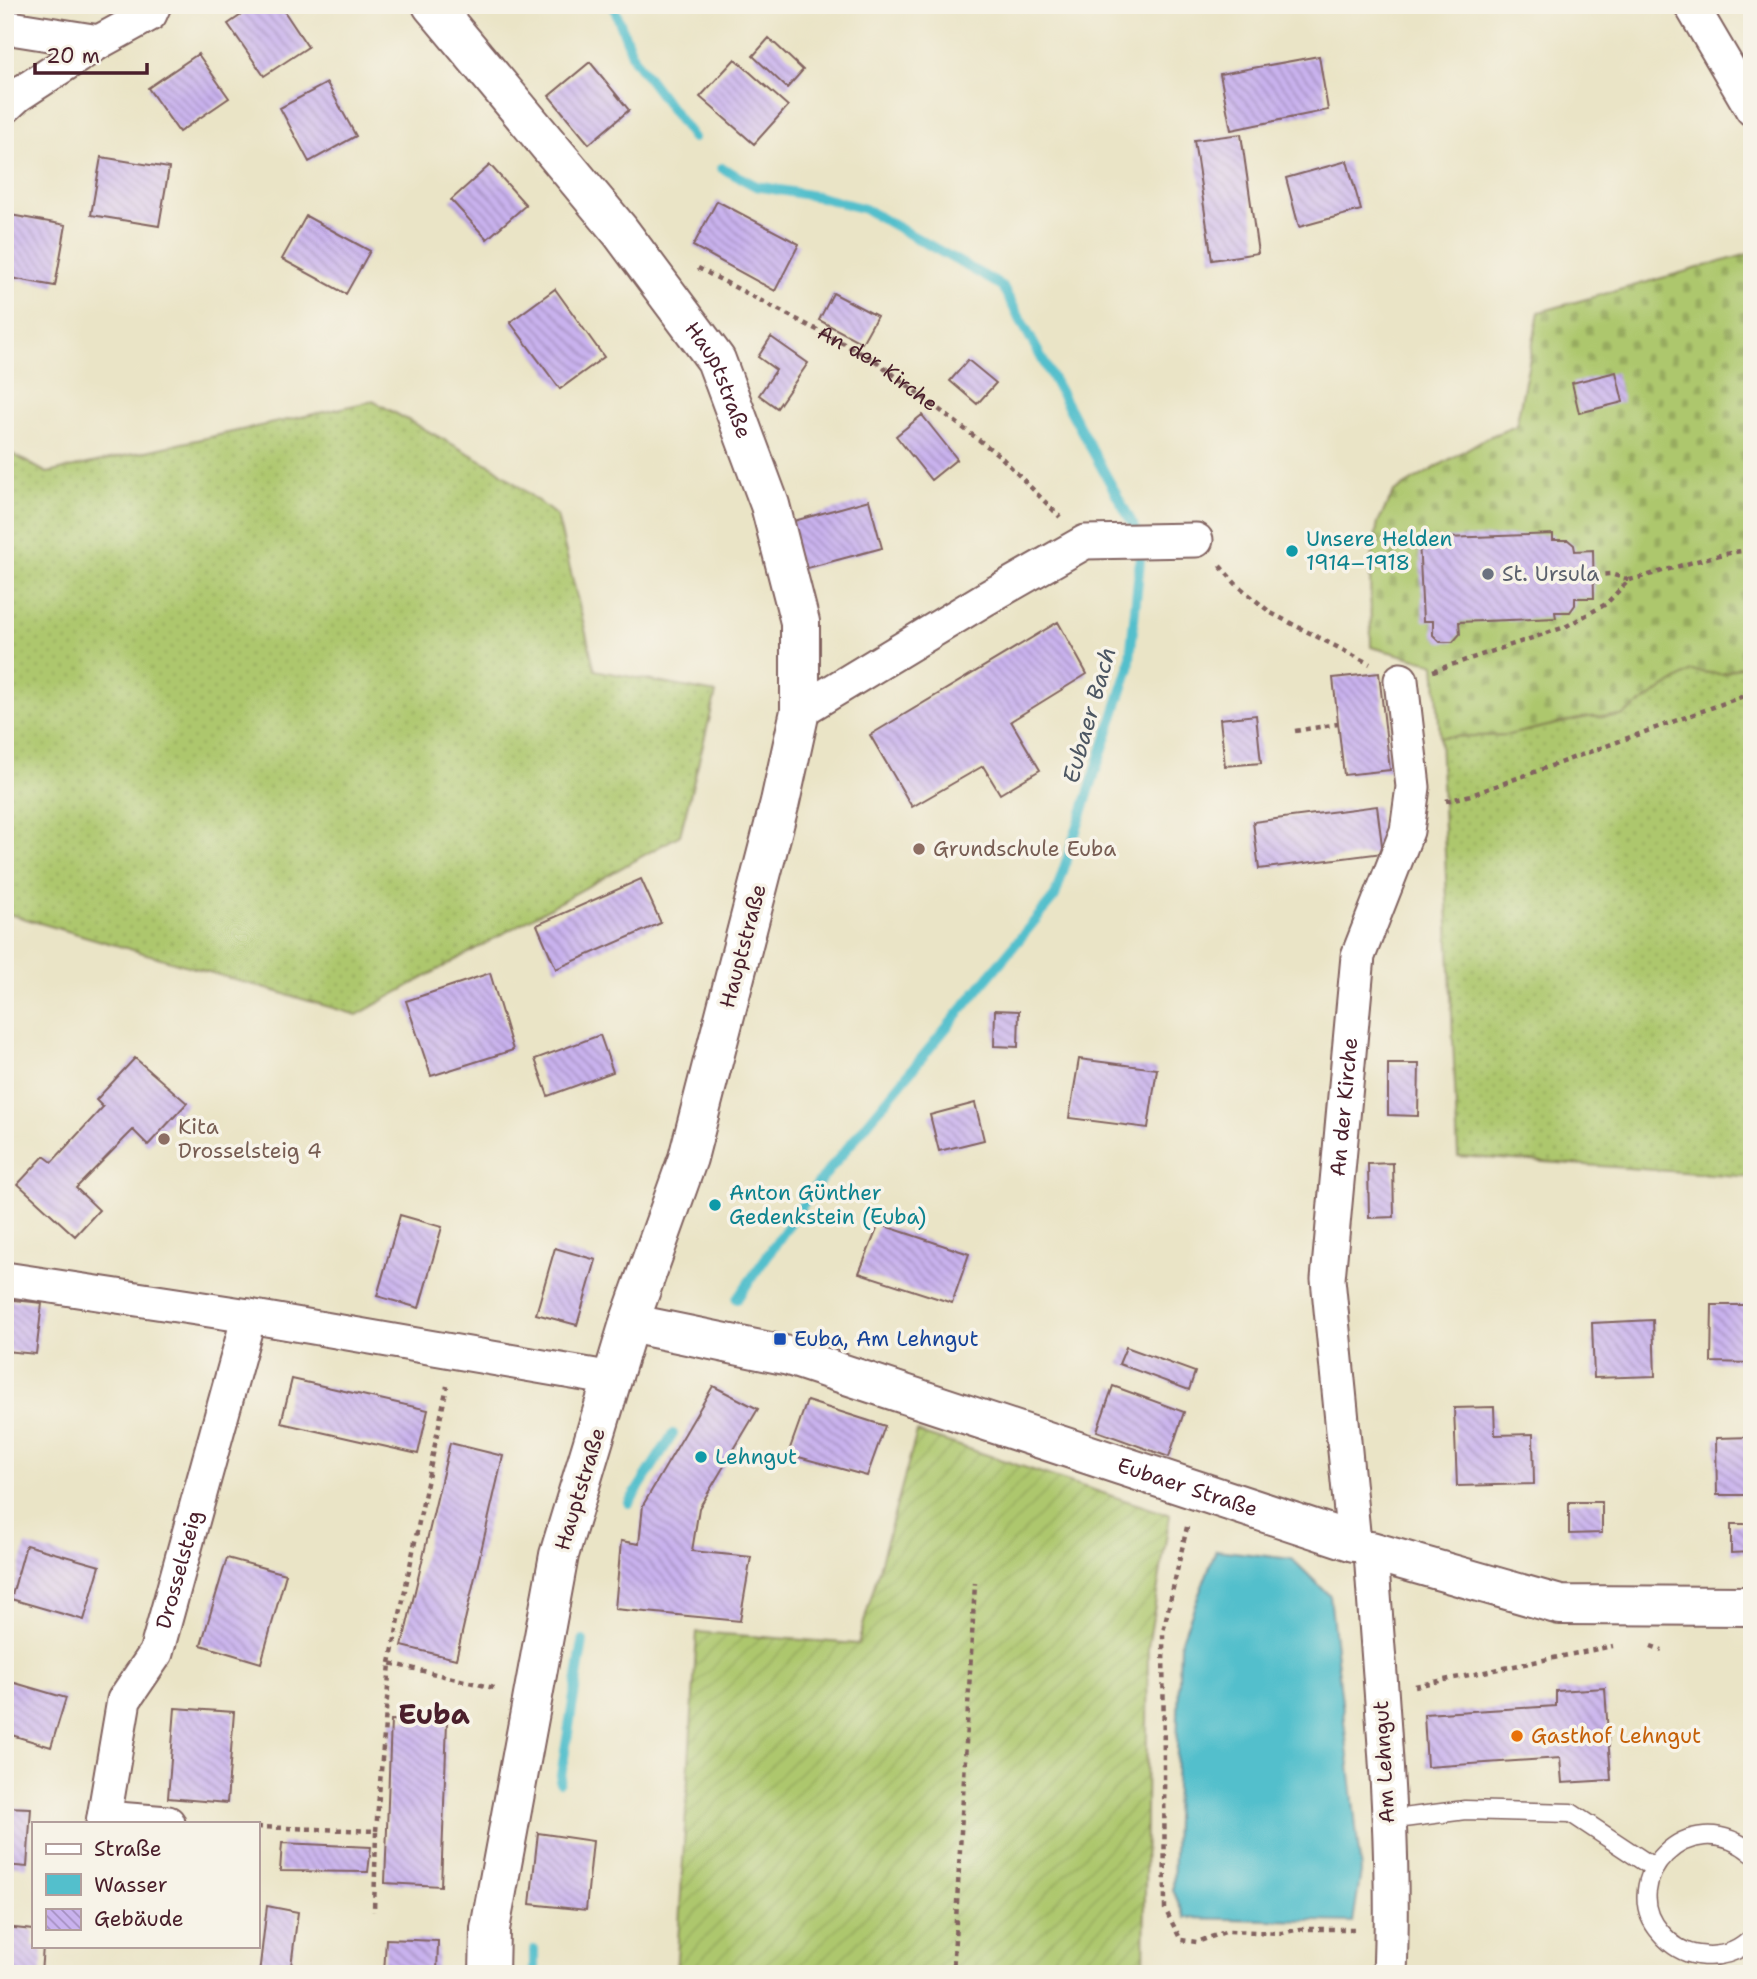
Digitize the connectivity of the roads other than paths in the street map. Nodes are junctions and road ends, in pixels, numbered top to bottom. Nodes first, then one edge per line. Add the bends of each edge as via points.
1 (154, 5) edge
2 (432, 5) edge
3 (1691, 5) edge
4 (5, 27) edge
5 (99, 42) junction
6 (5, 107) edge
7 (1752, 108) edge
8 (1196, 540) road end
9 (1401, 680) road end
10 (800, 711) junction
11 (5, 1279) edge
12 (250, 1316) junction
13 (629, 1323) junction
14 (614, 1379) junction
15 (1363, 1546) junction
16 (1752, 1606) edge
17 (1388, 1820) junction
18 (104, 1821) edge
19 (136, 1822) edge
20 (1752, 1853) edge
21 (1654, 1868) junction
22 (1752, 1938) edge
23 (489, 1974) edge
24 (1390, 1974) edge

1 - 5 street via 150,14
2 - 10 street, Hauptstraße via 635,253 716,360 770,505 800,622
3 - 7 street
4 - 5 street
5 - 6 street
8 - 10 street via 1085,542
9 - 15 street, An der Kirche via 1413,787 1407,831 1359,956 1328,1279
10 - 13 street, Hauptstraße via 688,1158
11 - 12 street
12 - 14 street
12 - 18 street, Drosselsteig via 156,1653 124,1700
13 - 14 street, Hauptstraße
13 - 15 street, Eubaer Straße via 789,1356
14 - 23 street, Hauptstraße via 559,1555 491,1929
15 - 16 street, Eubaer Straße via 1560,1605
15 - 17 street, Am Lehngut via 1380,1693
17 - 21 lane via 1465,1810 1571,1813
17 - 24 street, Am Lehngut
18 - 19 street, Drosselsteig
20 - 21 lane via 1721,1836 1701,1836 1682,1841
21 - 22 lane via 1648,1888 1649,1909 1671,1944 1689,1954 1710,1957 1730,1953

